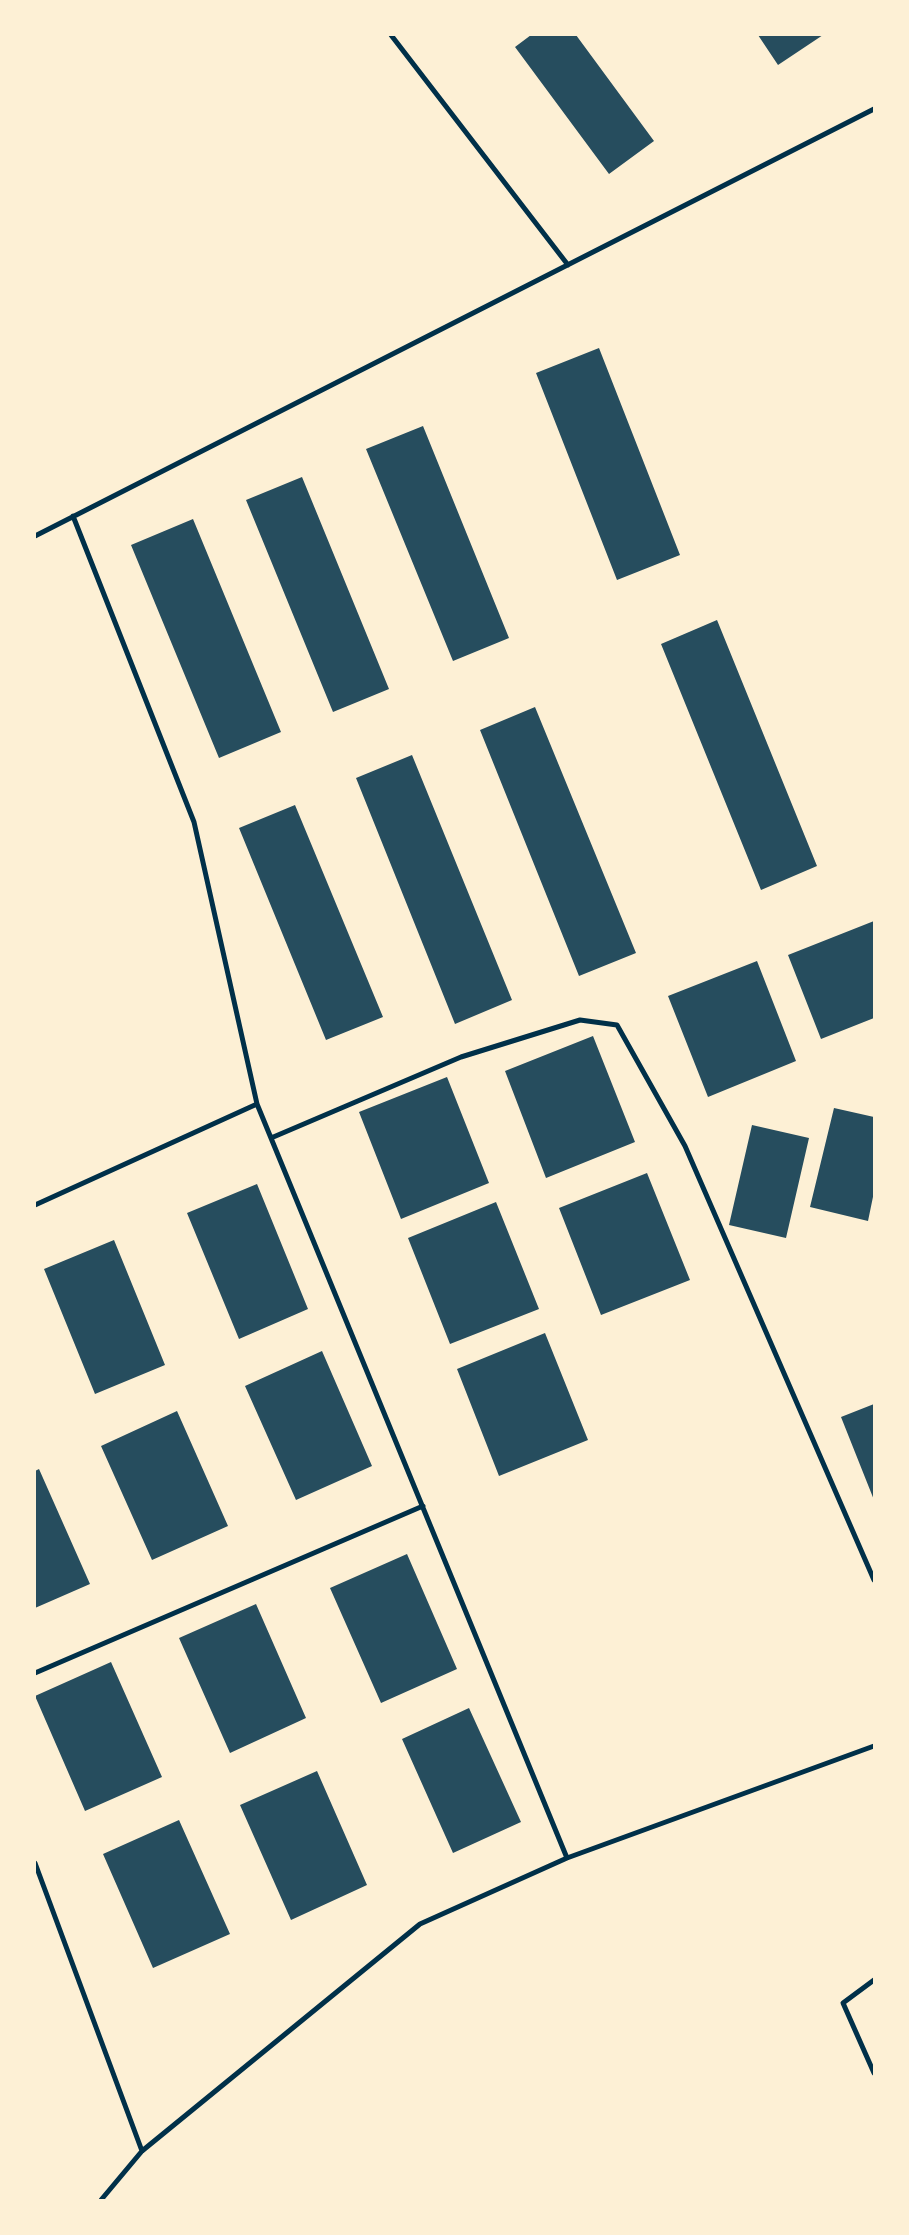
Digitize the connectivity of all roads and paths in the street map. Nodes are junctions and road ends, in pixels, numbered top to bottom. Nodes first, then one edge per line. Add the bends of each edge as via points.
1 (391, 35) edge
2 (874, 109) edge
3 (568, 265) junction
4 (73, 516) junction
5 (35, 536) edge
6 (257, 1104) junction
7 (271, 1138) junction
8 (35, 1205) edge
9 (423, 1506) junction
10 (874, 1580) edge
11 (35, 1673) edge
12 (874, 1746) edge
13 (567, 1858) junction
14 (35, 1863) edge
15 (874, 1980) edge
16 (874, 2073) edge
17 (142, 2151) junction
18 (101, 2200) edge

1 - 3 street
2 - 3 street
3 - 4 street
4 - 5 street
4 - 6 street via 194,822
6 - 7 street
6 - 8 street
7 - 9 street
7 - 10 street via 461,1057 580,1020 617,1025 685,1146
9 - 11 street
9 - 13 street
12 - 13 street
13 - 17 street via 420,1924
14 - 17 street
15 - 16 street via 843,2003
17 - 18 street

